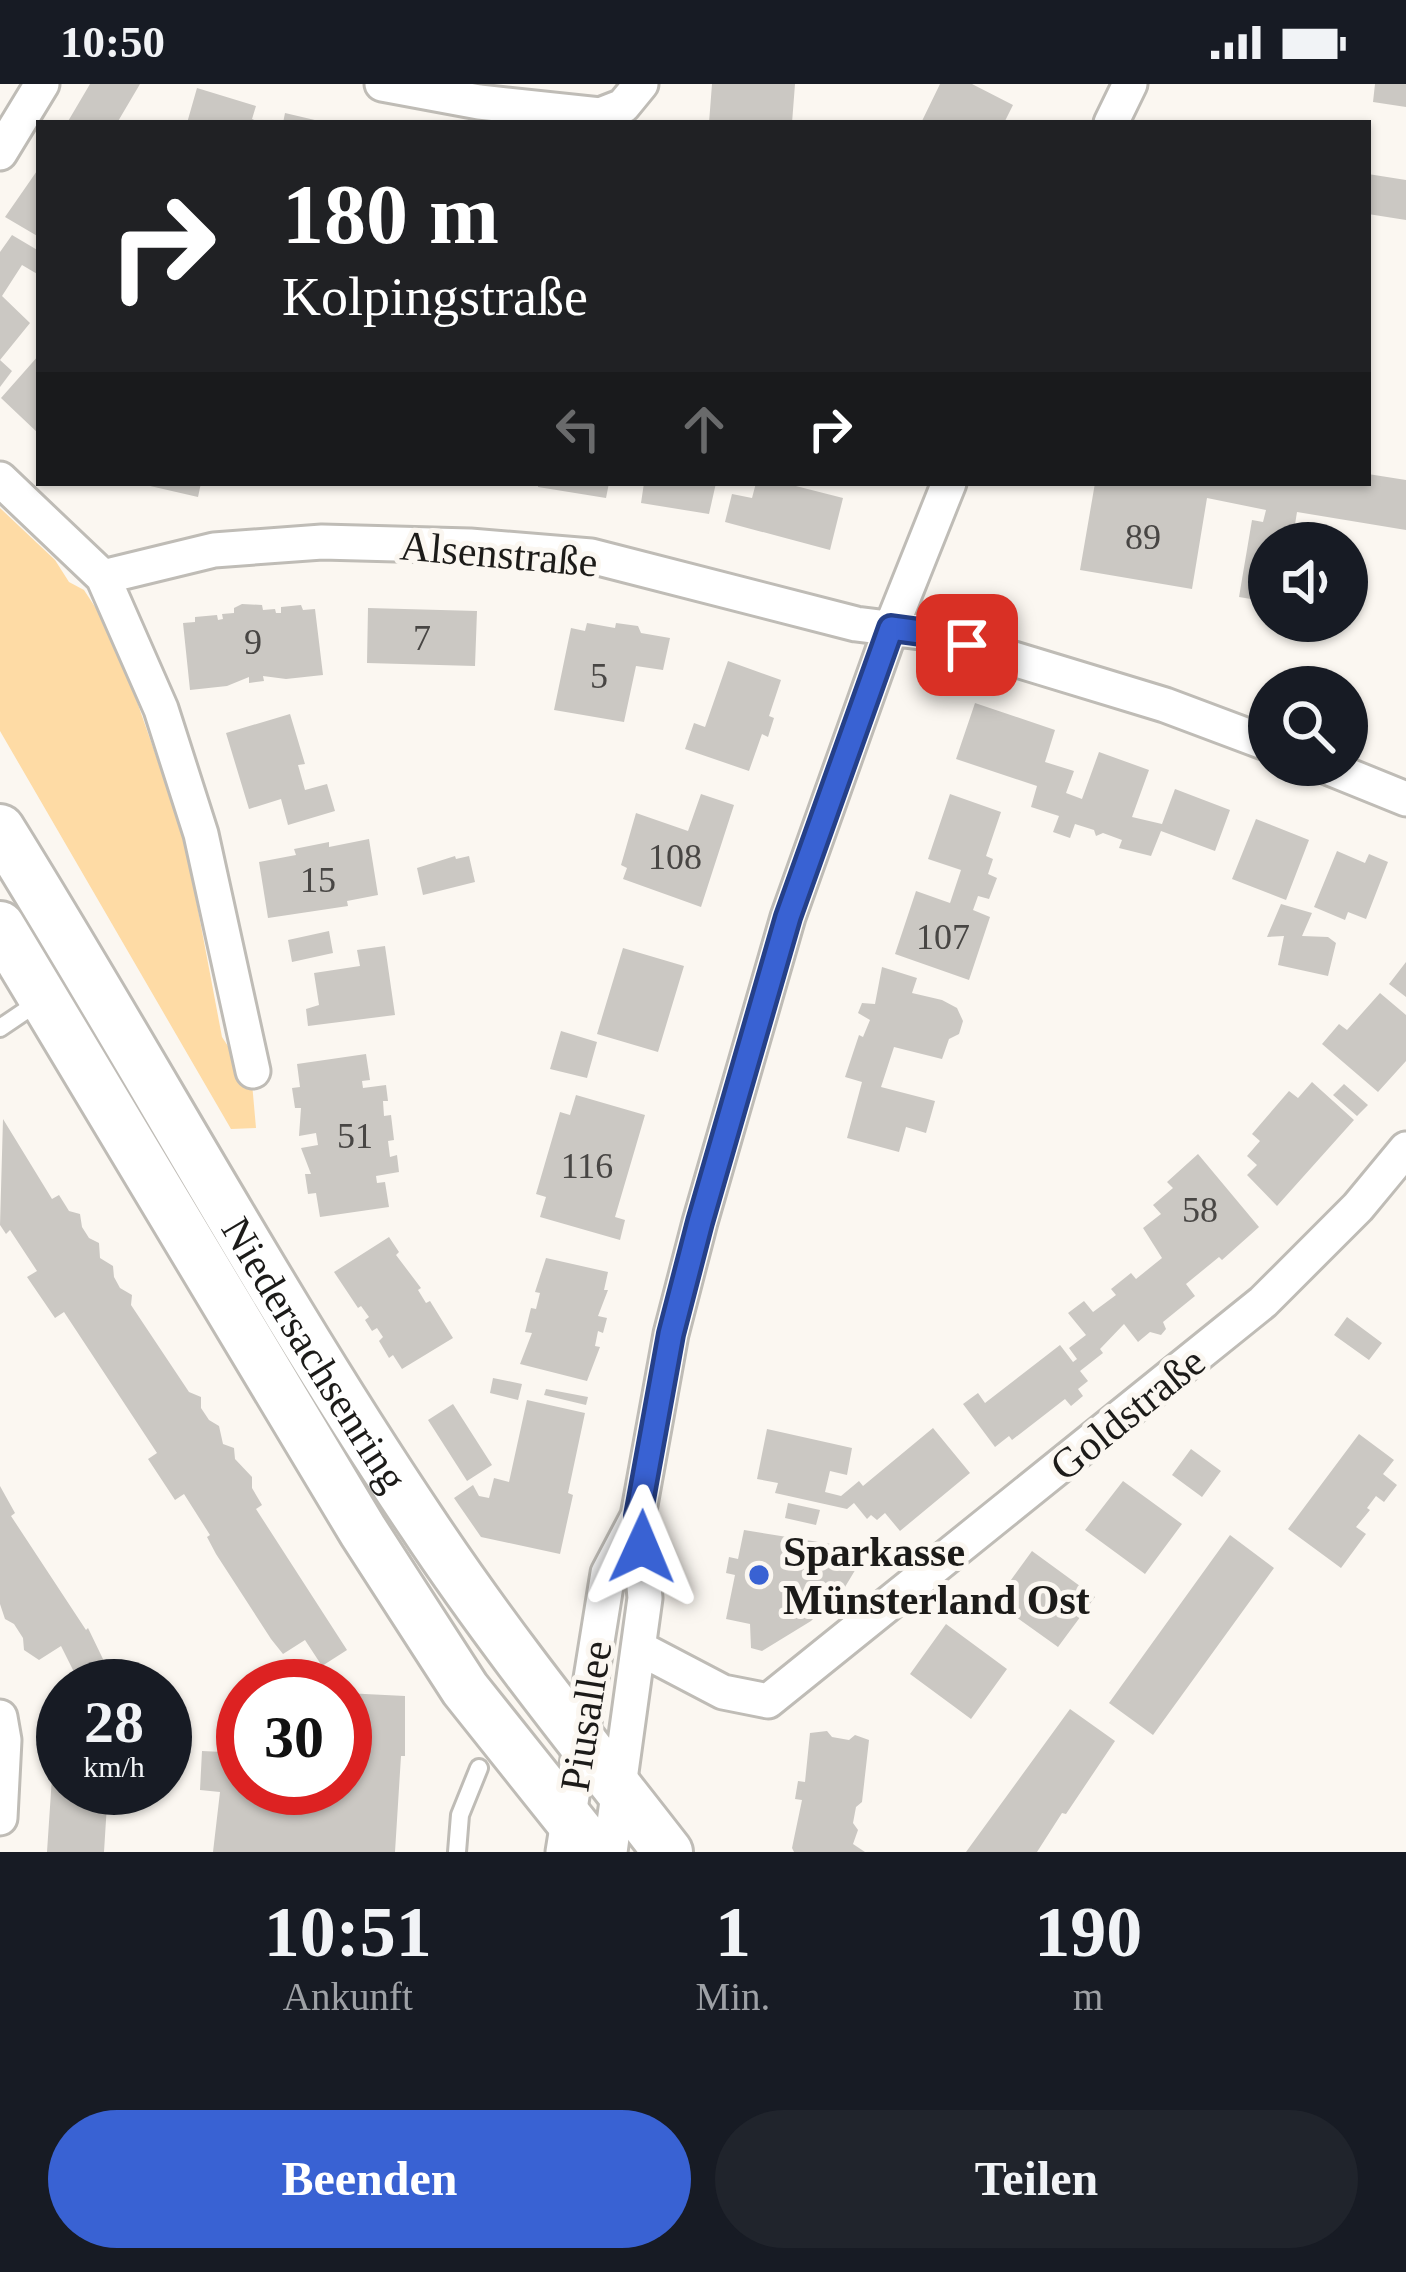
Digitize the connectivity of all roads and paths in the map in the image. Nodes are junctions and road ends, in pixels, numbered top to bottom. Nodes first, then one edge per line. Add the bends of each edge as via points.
1 (42, 84) edge
2 (382, 84) edge
3 (641, 84) edge
4 (1130, 84) edge
5 (1112, 120) edge
6 (0, 153) edge
7 (0, 479) edge
8 (948, 486) edge
9 (103, 578) junction
10 (891, 628) junction
11 (1248, 736) edge
12 (1368, 783) edge
13 (1406, 797) edge
14 (0, 829) edge
15 (0, 926) edge
16 (46, 998) junction
17 (0, 1028) edge
18 (253, 1071) dead end
19 (1406, 1150) edge
20 (638, 1516) junction
21 (639, 1648) junction
22 (0, 1717) edge
23 (580, 1739) junction
24 (479, 1768) dead end
25 (620, 1789) junction
26 (0, 1818) edge
27 (576, 1840) edge
28 (457, 1852) edge
29 (610, 1852) edge
30 (668, 1852) edge

1 - 6 street
2 - 3 street via 600,116 623,106
4 - 5 street
7 - 9 street
8 - 10 street, Piusallee
9 - 10 street, Alsenstraße via 214,550 322,542 470,546 592,556
9 - 18 street via 161,709 202,834
10 - 11 street, Alsenstraße
10 - 20 street, Piusallee via 788,917 700,1222
12 - 13 street
14 - 23 main road, Niedersachsenring via 386,1468
15 - 16 main road, Niedersachsenring
16 - 17 lane
16 - 27 main road, Niedersachsenring via 363,1531
19 - 21 street, Goldstraße via 1263,1302 768,1702 723,1692
20 - 21 street, Piusallee via 646,1579
20 - 23 street, Piusallee via 608,1573
21 - 25 street, Piusallee
22 - 26 street
23 - 25 main road, Niedersachsenring
23 - 27 street, Piusallee
24 - 28 lane via 460,1815
25 - 29 street, Piusallee
25 - 30 main road, Niedersachsenring

